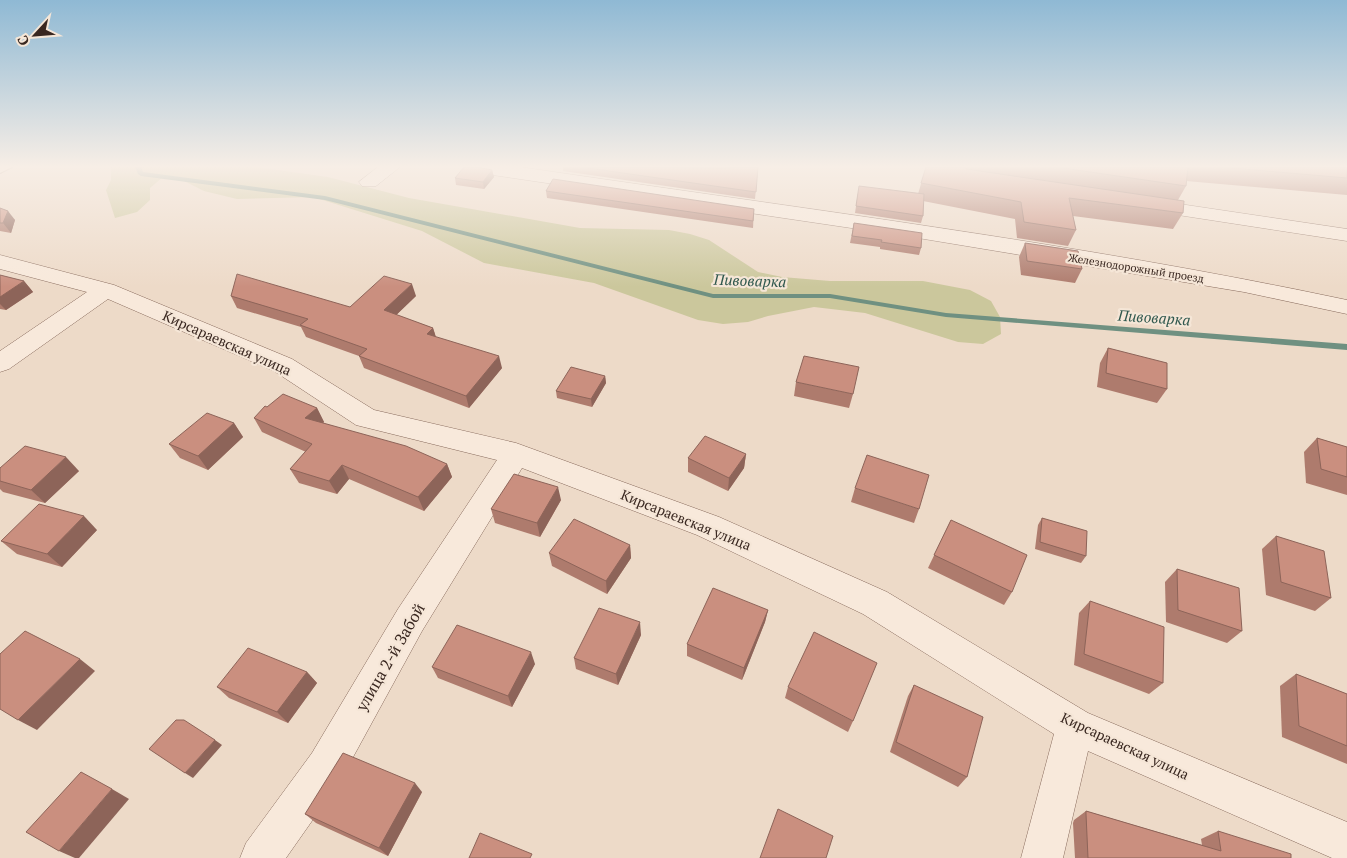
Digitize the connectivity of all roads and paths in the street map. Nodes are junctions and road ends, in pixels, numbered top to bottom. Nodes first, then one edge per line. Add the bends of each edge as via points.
1 (752, 207) edge
2 (1164, 207) edge
3 (1347, 235) edge
4 (0, 262) edge
5 (106, 290) junction
6 (1347, 307) edge
7 (0, 363) edge
8 (516, 454) junction
9 (1076, 726) junction
10 (1347, 843) edge
11 (261, 858) edge
12 (1042, 858) edge

1 - 6 street, Железнодорожный проезд via 1244,285
2 - 3 street
4 - 5 street, Кирсараевская улица
5 - 7 street
5 - 8 street, Кирсараевская улица via 282,365 366,418
8 - 9 street, Кирсараевская улица via 708,526 875,603
8 - 11 street, улица 2-й Забой via 410,620 326,767
9 - 10 street, Кирсараевская улица
9 - 12 street

